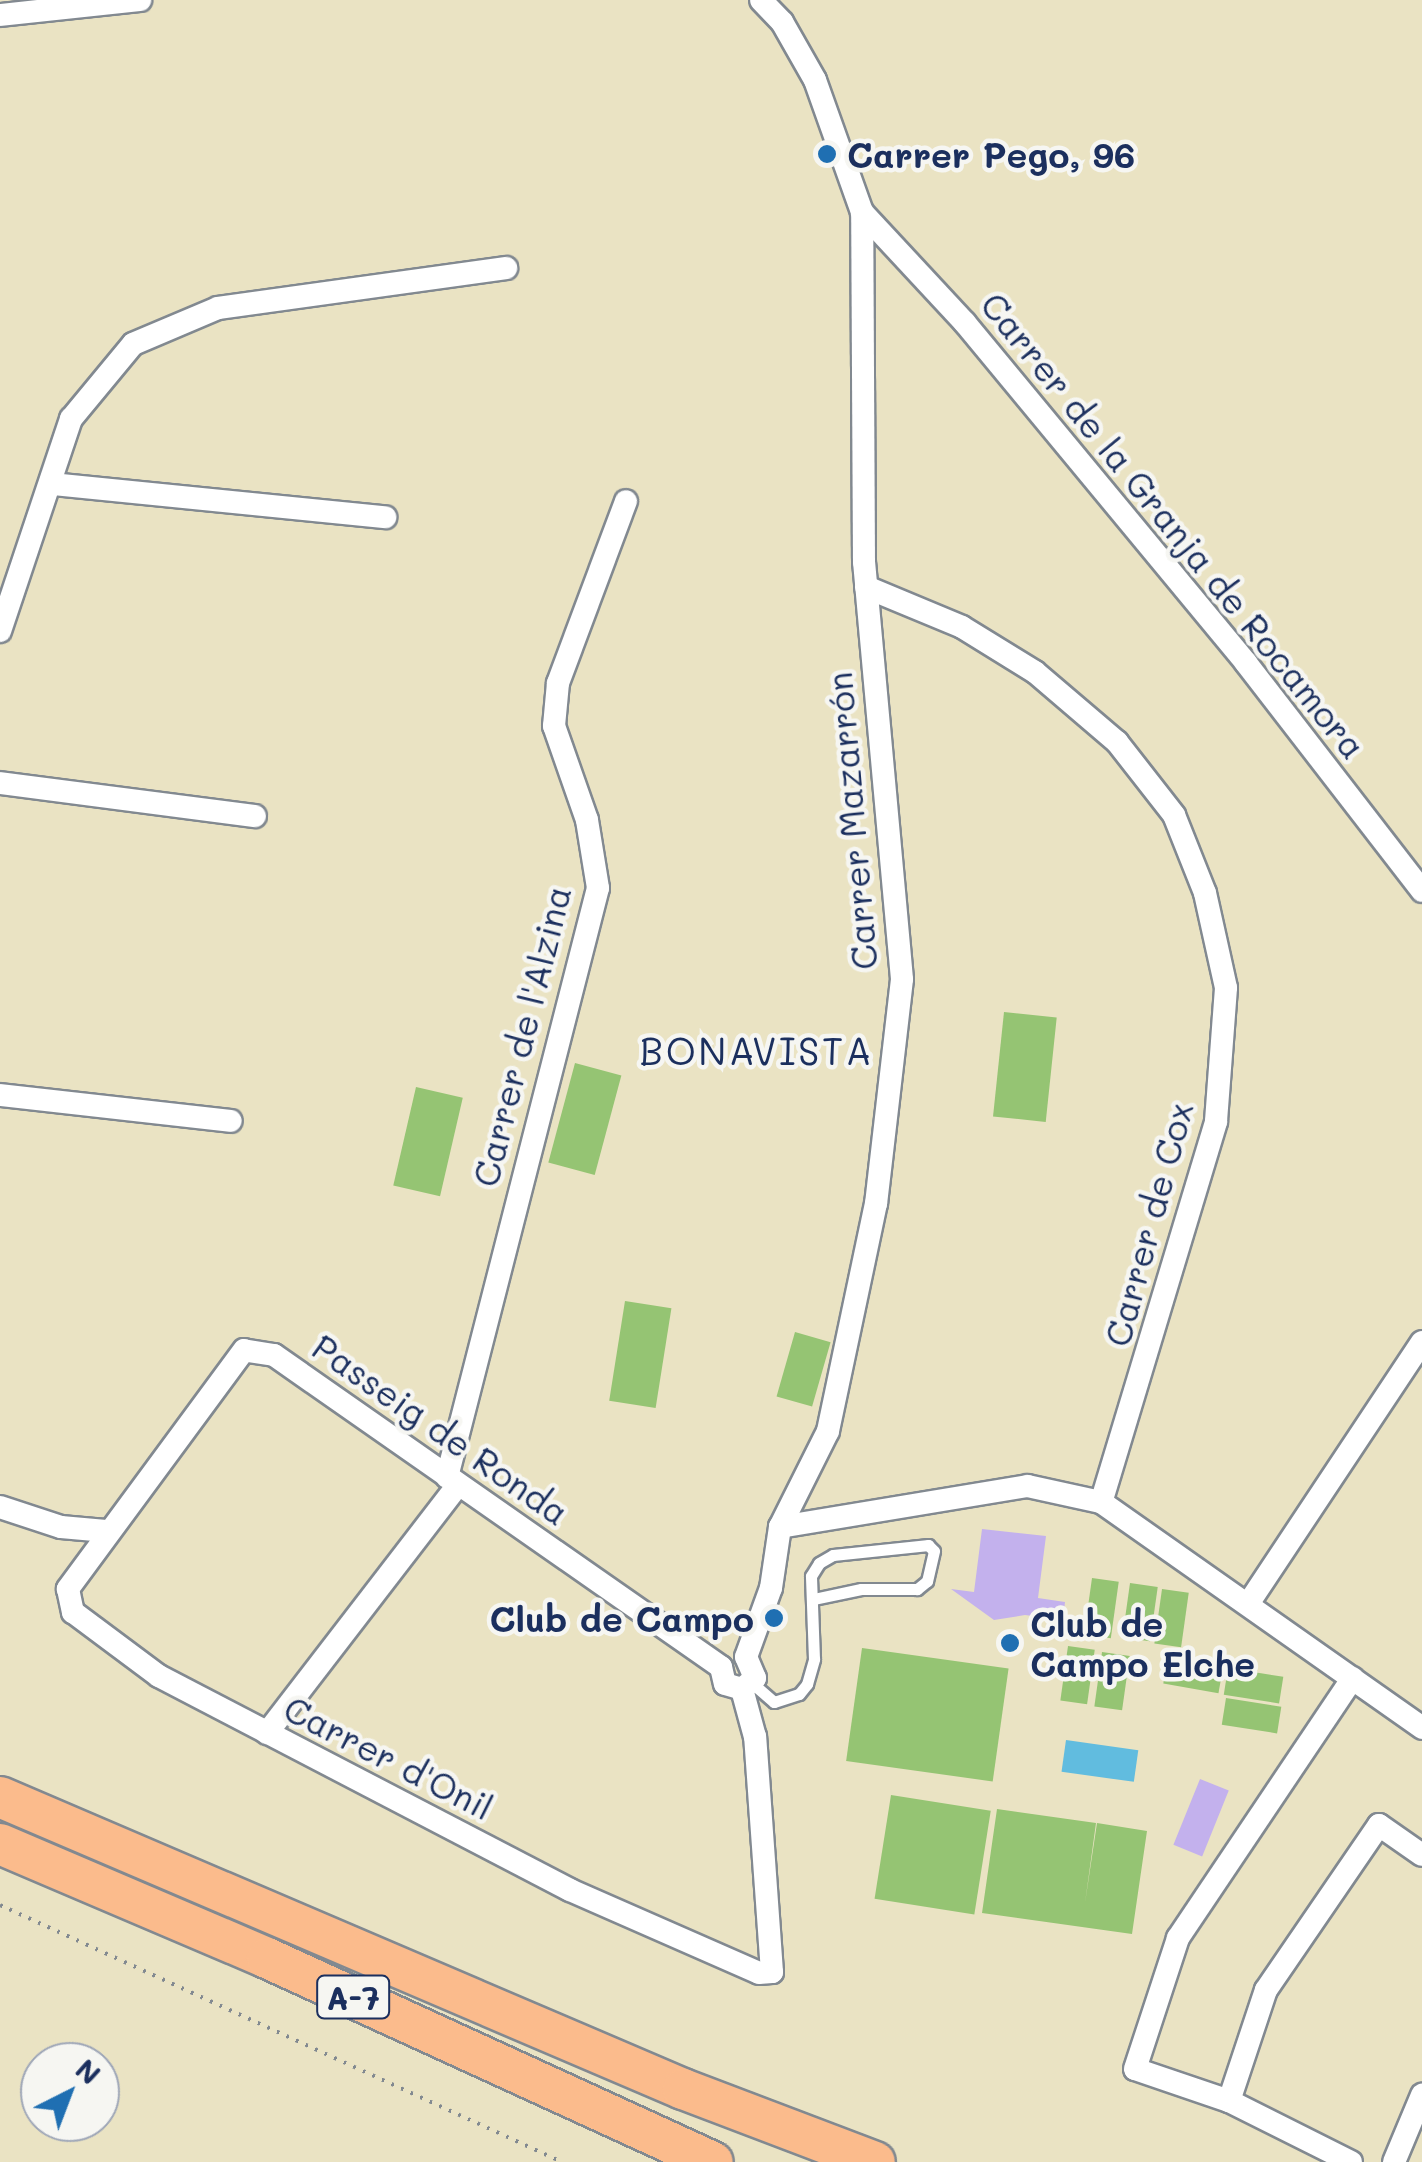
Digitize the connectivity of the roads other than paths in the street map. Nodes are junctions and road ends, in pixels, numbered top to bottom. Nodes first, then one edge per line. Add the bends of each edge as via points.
1 (140, 0) edge
2 (761, 0) edge
3 (0, 16) edge
4 (862, 212) junction
5 (506, 268) dead end
6 (52, 484) junction
7 (626, 501) dead end
8 (385, 517) dead end
9 (866, 588) junction
10 (0, 628) edge
11 (0, 783) edge
12 (256, 816) dead end
13 (1422, 891) edge
14 (0, 1095) edge
15 (230, 1121) dead end
16 (1422, 1342) edge
17 (452, 1481) junction
18 (1101, 1502) junction
19 (0, 1506) edge
20 (780, 1527) junction
21 (106, 1531) junction
22 (813, 1599) junction
23 (1250, 1601) junction
24 (746, 1657) junction
25 (721, 1667) junction
26 (1353, 1678) junction
27 (747, 1686) junction
28 (1422, 1728) edge
29 (267, 1733) junction
30 (0, 1797) edge
31 (0, 1844) edge
32 (1422, 1855) edge
33 (683, 2088) junction
34 (1422, 2096) edge
35 (1228, 2102) junction
36 (711, 2160) edge
37 (820, 2162) edge
38 (874, 2162) edge
39 (1350, 2162) edge
40 (1394, 2162) edge

1 - 3 street
2 - 4 street via 815,80
4 - 9 street, Carrer Mazarrón
4 - 13 street, Carrer de la Granja de Rocamora via 966,323 1246,663
5 - 6 street via 218,308 133,344 71,419
6 - 8 street
6 - 10 street
7 - 17 street, Carrer de l'Alzina via 558,683 554,726 587,820 598,888
9 - 18 street, Carrer de Cox via 976,636 1034,672 1117,742 1174,816 1205,892 1226,988 1216,1122
9 - 20 street, Carrer Mazarrón via 876,729 899,895 902,980 894,1082 828,1431
11 - 12 street
14 - 15 street
16 - 23 street
17 - 21 street, Passeig de Ronda via 274,1355 244,1350
17 - 25 street, Passeig de Ronda
17 - 29 street, Carrer de l'Alzina
18 - 20 street via 1028,1486
18 - 23 street
19 - 21 street via 61,1527
20 - 24 street via 771,1588
21 - 29 street, Carrer d'Onil via 68,1589 73,1612 159,1676
22 - 22 lane via 861,1589 917,1589 928,1581 934,1551 928,1545 833,1555 811,1576
22 - 27 lane via 814,1659 807,1684 774,1702
23 - 26 street
24 - 25 street via 728,1658
24 - 27 street via 756,1672
25 - 27 street via 725,1684
26 - 28 street
26 - 35 street via 1178,1938 1135,2069
27 - 29 street, Carrer d'Onil via 772,1972 759,1973 570,1890
30 - 33 highway, A-7
31 - 36 highway, A-7
32 - 35 street via 1379,1824 1266,1990
33 - 37 highway
33 - 38 highway, A-7
34 - 40 street
35 - 39 street

